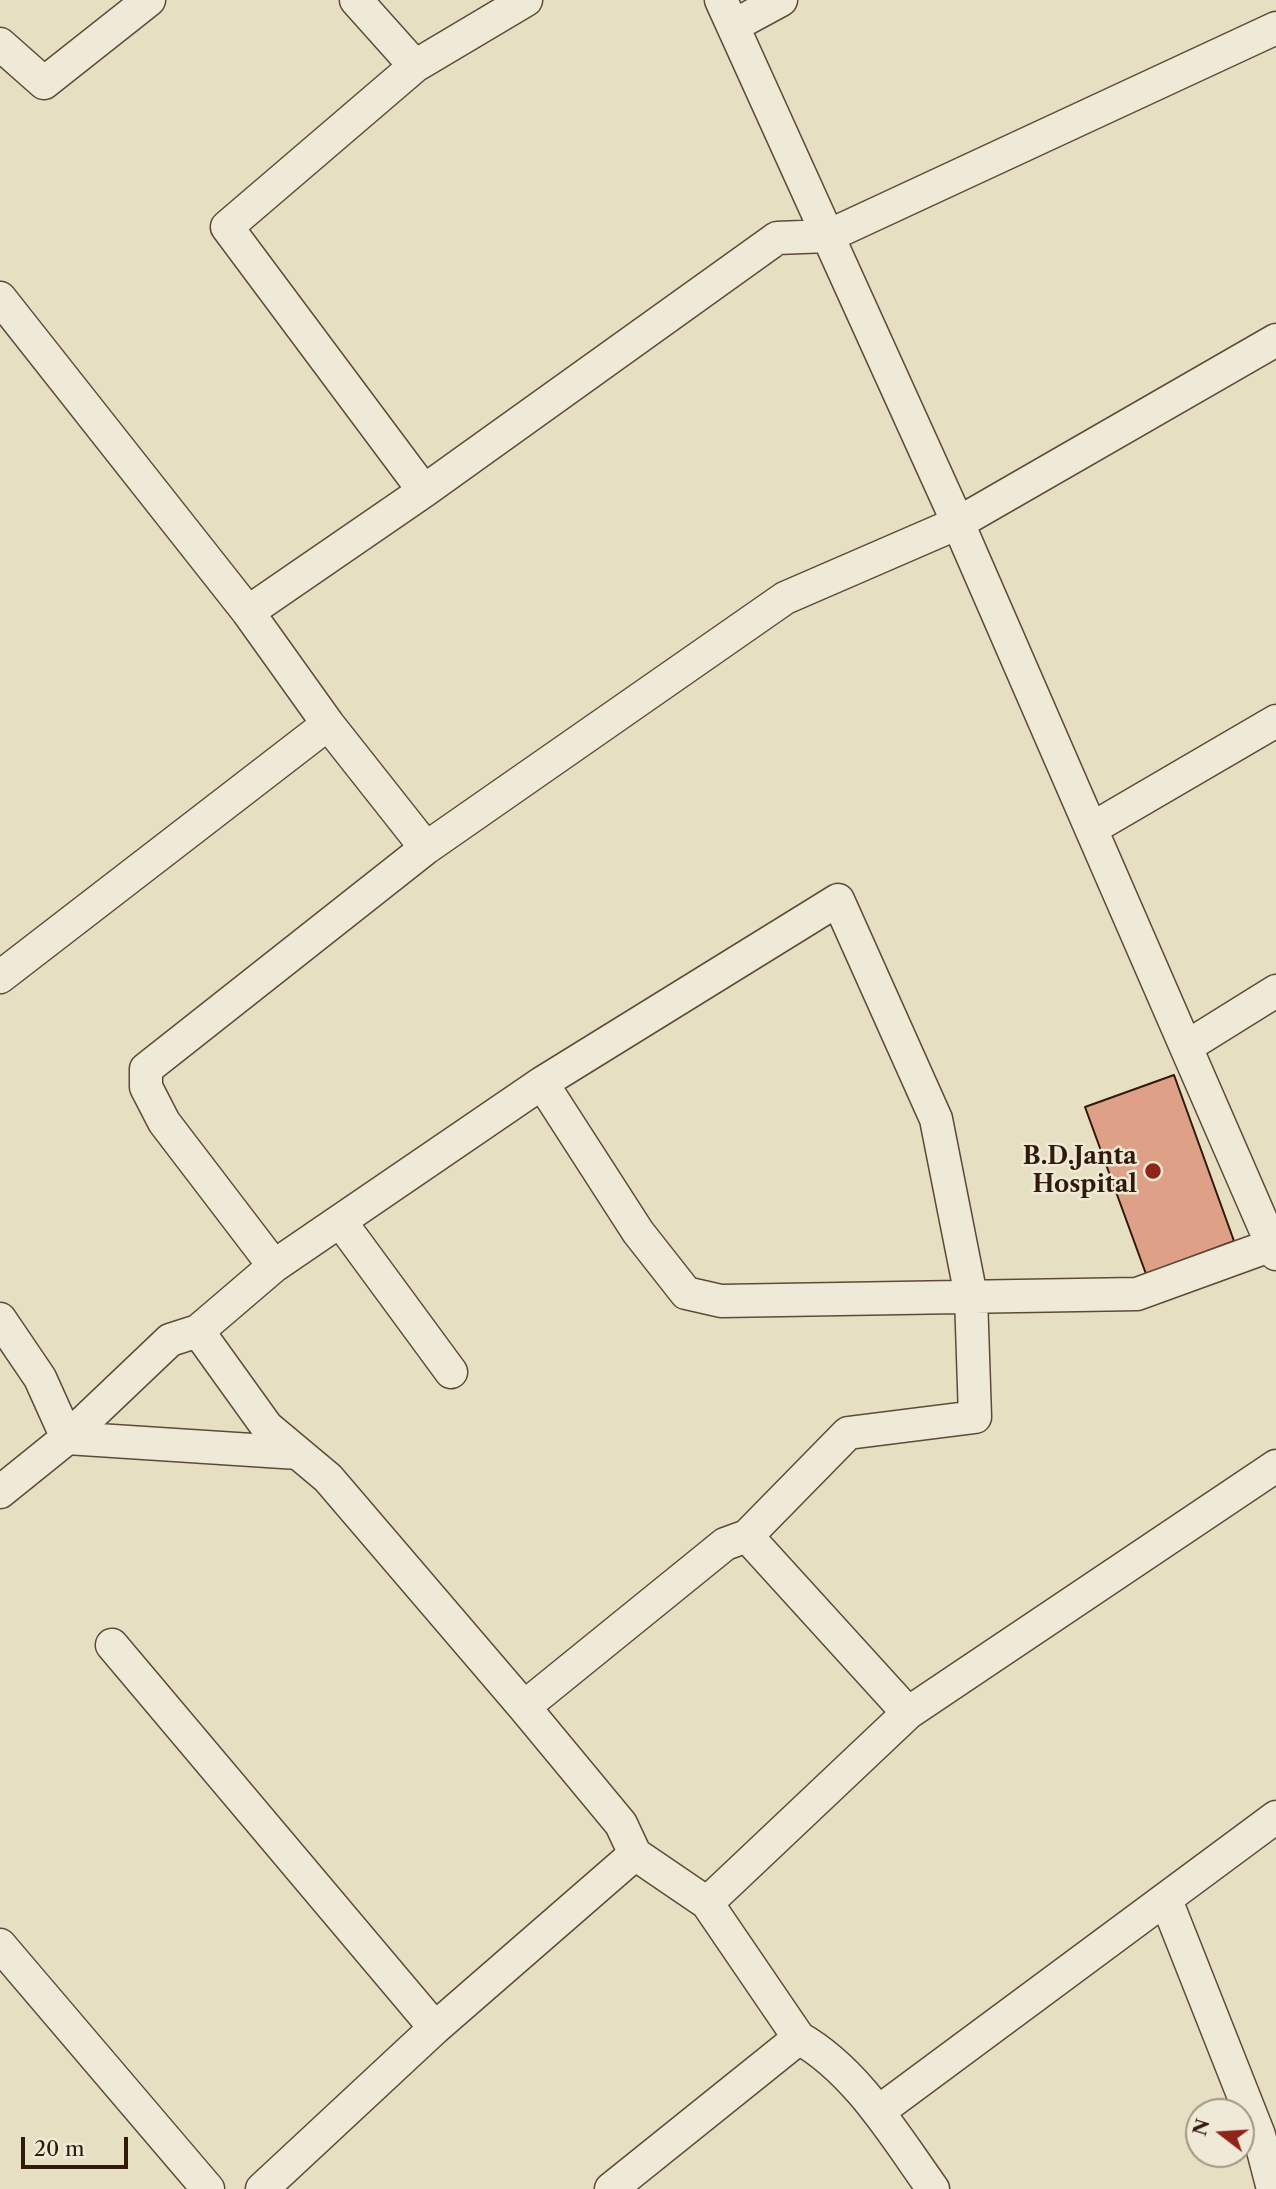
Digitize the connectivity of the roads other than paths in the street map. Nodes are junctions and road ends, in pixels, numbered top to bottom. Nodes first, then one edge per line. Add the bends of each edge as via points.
1 (149, 0) edge
2 (356, 0) edge
3 (526, 0) edge
4 (781, 0) edge
5 (727, 13) edge
6 (1276, 28) edge
7 (0, 44) edge
8 (415, 66) junction
9 (828, 236) junction
10 (0, 298) edge
11 (1276, 340) edge
12 (424, 491) junction
13 (958, 523) junction
14 (248, 612) junction
15 (1276, 721) edge
16 (328, 724) junction
17 (1091, 829) junction
18 (426, 848) junction
19 (0, 976) edge
20 (1276, 991) edge
21 (1186, 1047) junction
22 (542, 1083) junction
23 (340, 1221) junction
24 (1274, 1250) edge
25 (274, 1266) junction
26 (971, 1296) junction
27 (0, 1319) edge
28 (198, 1331) junction
29 (451, 1371) dead end
30 (67, 1438) junction
31 (298, 1453) junction
32 (1276, 1466) edge
33 (0, 1492) edge
34 (747, 1536) junction
35 (112, 1645) dead end
36 (524, 1707) junction
37 (908, 1713) junction
38 (1276, 1817) edge
39 (635, 1854) junction
40 (1166, 1900) junction
41 (707, 1903) junction
42 (0, 1944) edge
43 (435, 2028) junction
44 (799, 2038) junction
45 (878, 2112) junction
46 (208, 2189) edge
47 (262, 2189) edge
48 (611, 2189) edge
49 (933, 2189) edge
50 (1273, 2189) edge

1 - 7 street via 44,83
2 - 8 street
3 - 8 street
4 - 5 street
5 - 9 street
6 - 9 street
8 - 12 street via 227,227
9 - 12 street via 777,238
9 - 13 street
10 - 14 street
11 - 13 street
12 - 14 street
13 - 17 street
13 - 18 street via 785,598
14 - 16 street
15 - 17 street
16 - 18 street
16 - 19 street
17 - 21 street
18 - 25 street via 146,1069 146,1087 164,1122
20 - 21 street
21 - 24 street
22 - 23 street
22 - 26 street via 638,1232 685,1293 721,1301
22 - 26 street via 838,900 936,1119
23 - 25 street
23 - 29 street
24 - 26 street via 1137,1294
25 - 28 street
26 - 34 street via 975,1417 848,1433
27 - 30 street via 40,1378
28 - 30 street via 170,1339
28 - 31 street via 267,1427
30 - 31 street
30 - 33 street
31 - 36 street via 328,1478
32 - 37 street
34 - 36 street via 725,1544
34 - 37 street
35 - 43 street
36 - 39 street via 621,1824
37 - 41 street
38 - 40 street
39 - 41 street
39 - 43 street
40 - 45 street
40 - 50 street via 1259,2136
41 - 44 street
42 - 46 street
43 - 47 street
44 - 45 street via 821,2051
44 - 48 street
45 - 49 street

